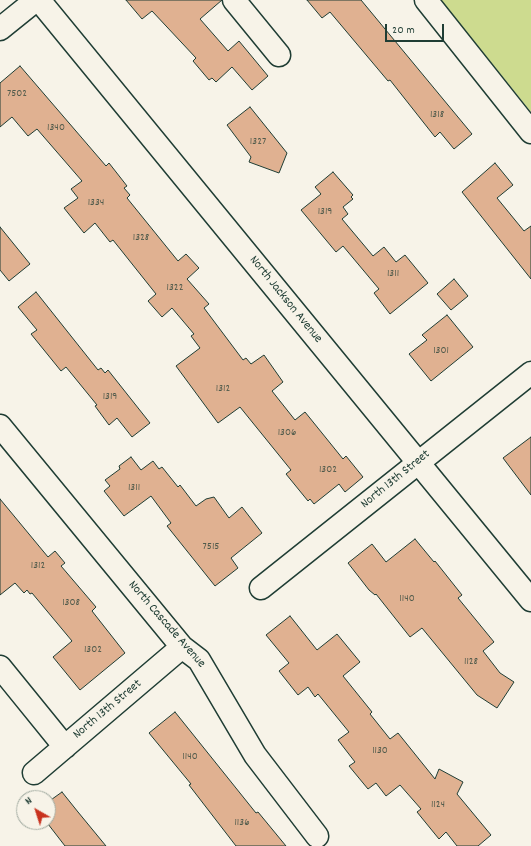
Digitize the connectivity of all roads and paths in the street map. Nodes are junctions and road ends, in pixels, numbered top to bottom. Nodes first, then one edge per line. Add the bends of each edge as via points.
1 (36, 0) edge
2 (39, 0) edge
3 (234, 0) edge
4 (426, 0) edge
5 (0, 29) edge
6 (279, 55) dead end
7 (531, 132) edge
8 (531, 373) edge
9 (0, 426) edge
10 (418, 463) junction
11 (261, 588) dead end
12 (531, 600) edge
13 (182, 647) junction
14 (0, 667) edge
15 (65, 747) junction
16 (34, 773) dead end
17 (317, 836) dead end

1 - 5 street
2 - 10 street, North Jackson Avenue
3 - 6 street
4 - 7 street
8 - 10 street, North 13th Street
9 - 13 street, North Cascade Avenue
10 - 11 street, North 13th Street
10 - 12 street, North Jackson Avenue
13 - 15 street, North 13th Street
13 - 17 street, North Cascade Avenue via 199,660 255,756
14 - 15 street
15 - 16 street, North 13th Street

